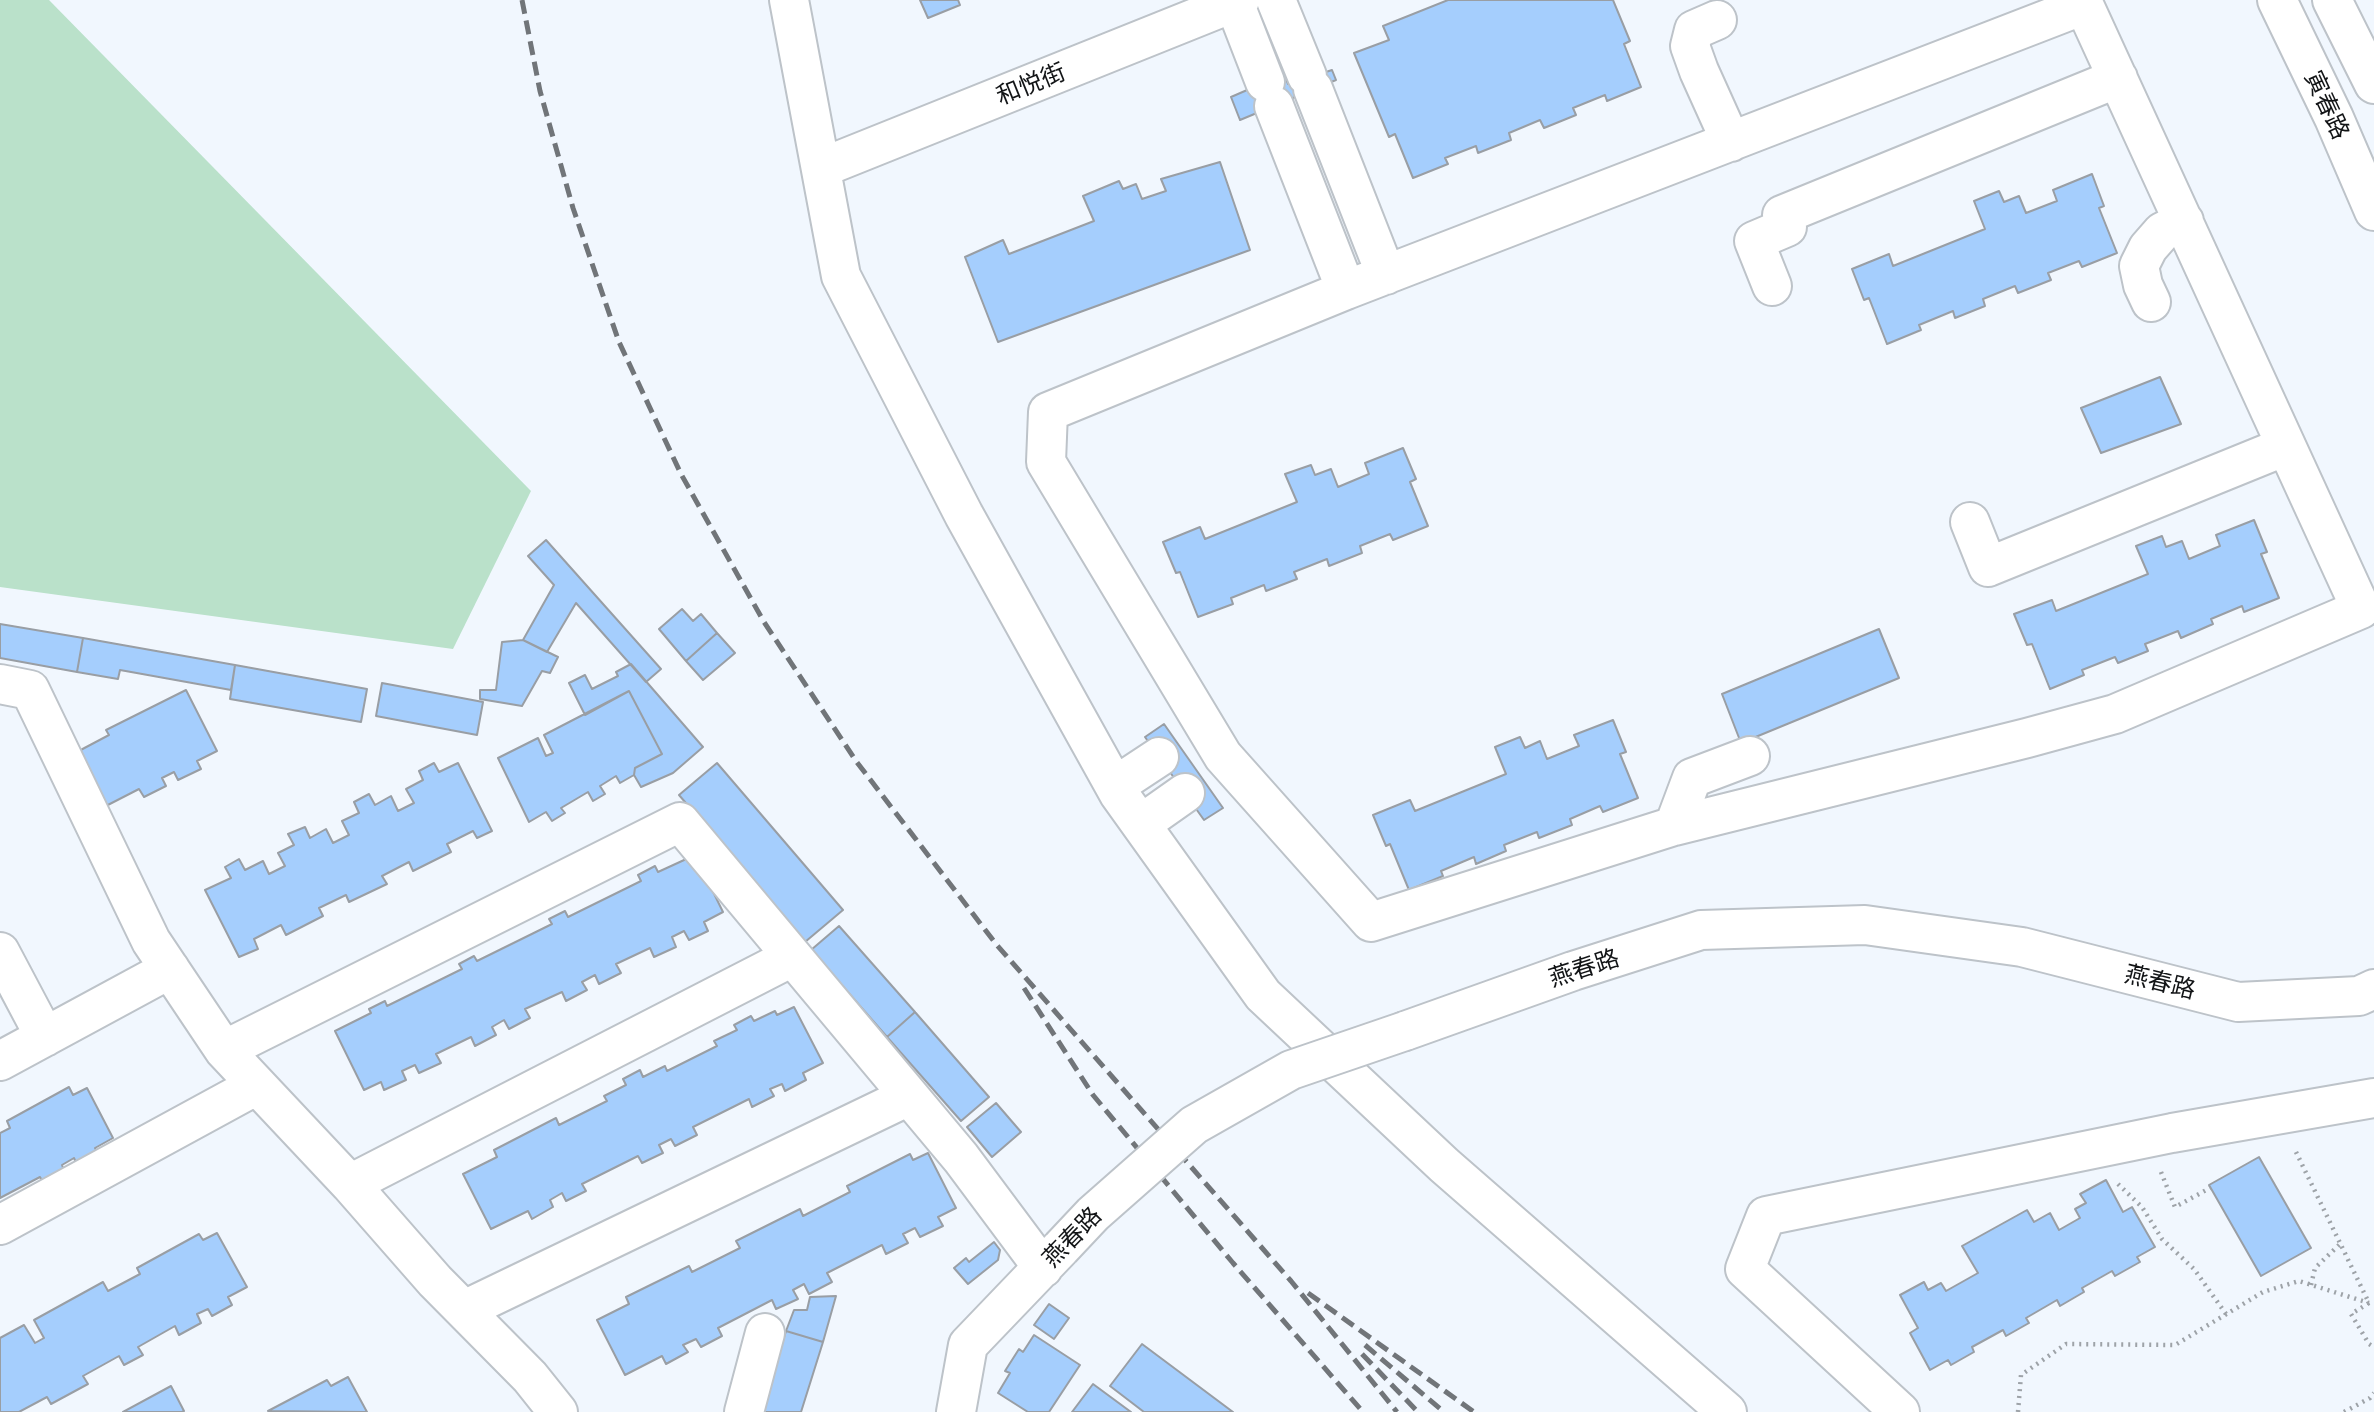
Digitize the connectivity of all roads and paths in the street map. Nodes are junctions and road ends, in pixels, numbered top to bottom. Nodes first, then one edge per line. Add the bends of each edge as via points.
1 (789, 0) edge
2 (1276, 0) edge
3 (2277, 0) edge
4 (2332, 0) edge
5 (1237, 1) edge
6 (1717, 19) dead end
7 (2118, 78) junction
8 (2374, 84) edge
9 (1731, 142) junction
10 (821, 168) junction
11 (2374, 211) edge
12 (2184, 221) junction
13 (1386, 275) junction
14 (1772, 286) dead end
15 (1346, 290) junction
16 (2151, 302) dead end
17 (2286, 446) junction
18 (1970, 522) dead end
19 (0, 684) edge
20 (1181, 743) junction
21 (1750, 756) dead end
22 (1206, 779) junction
23 (1115, 786) junction
24 (1140, 824) junction
25 (1674, 825) junction
26 (0, 951) edge
27 (792, 957) junction
28 (170, 970) junction
29 (2374, 989) edge
30 (46, 1037) junction
31 (224, 1050) junction
32 (0, 1061) edge
33 (257, 1085) junction
34 (909, 1096) junction
35 (2374, 1098) edge
36 (2278, 1115) junction
37 (2155, 1137) junction
38 (2106, 1146) junction
39 (350, 1184) junction
40 (2210, 1188) dead end
41 (0, 1225) edge
42 (2340, 1244) junction
43 (1052, 1258) junction
44 (2311, 1285) junction
45 (2371, 1302) edge
46 (464, 1310) junction
47 (2226, 1314) junction
48 (765, 1334) dead end
49 (2374, 1347) edge
50 (2374, 1393) edge
51 (558, 1412) edge
52 (744, 1412) edge
53 (956, 1412) edge
54 (1727, 1412) edge
55 (1900, 1412) edge
56 (2018, 1412) edge
57 (2344, 1412) edge

1 - 10 street
2 - 13 street
3 - 11 street, 寅春路
4 - 8 street, 寅春路
5 - 10 street, 和悦街
5 - 15 street
6 - 9 street via 1694,30 1690,46
7 - 9 street via 2084,5
7 - 12 street
7 - 14 street via 1782,215 1787,227 1754,241
9 - 13 street
10 - 23 street via 841,276 964,515
12 - 16 street via 2162,232 2139,266
12 - 17 street
13 - 15 street
15 - 20 street via 1048,412 1046,461
17 - 18 street via 1988,567
17 - 25 street via 2361,609 2115,714
19 - 28 street via 30,690 151,941
20 - 22 street
20 - 23 street
21 - 25 street via 1692,778
22 - 24 street
22 - 25 street via 1371,922
23 - 24 street
24 - 54 street via 1262,995 1444,1165
26 - 30 street
27 - 31 street via 680,822
27 - 34 street
27 - 39 street
28 - 30 street
28 - 31 street
29 - 43 street, 燕春路, bridge via 2359,996 2238,1002 2022,947 1865,925 1701,930 1291,1070 1194,1125 1093,1214
30 - 32 street
31 - 33 street
33 - 39 street
33 - 41 street
34 - 43 street
34 - 46 street
35 - 36 street
36 - 37 street
36 - 42 path
37 - 38 street
37 - 40 path via 2161,1171 2175,1207
38 - 47 path via 2110,1176 2142,1207 2162,1239 2194,1269
38 - 55 street via 1766,1216 1745,1269
39 - 46 street
42 - 44 path via 2315,1268
42 - 45 path
43 - 53 street, 燕春路 via 968,1345
44 - 45 path
44 - 47 path via 2299,1281 2263,1292
45 - 49 path via 2351,1314
46 - 51 street
47 - 56 path via 2175,1345 2066,1344 2021,1375
48 - 52 street
50 - 57 path

